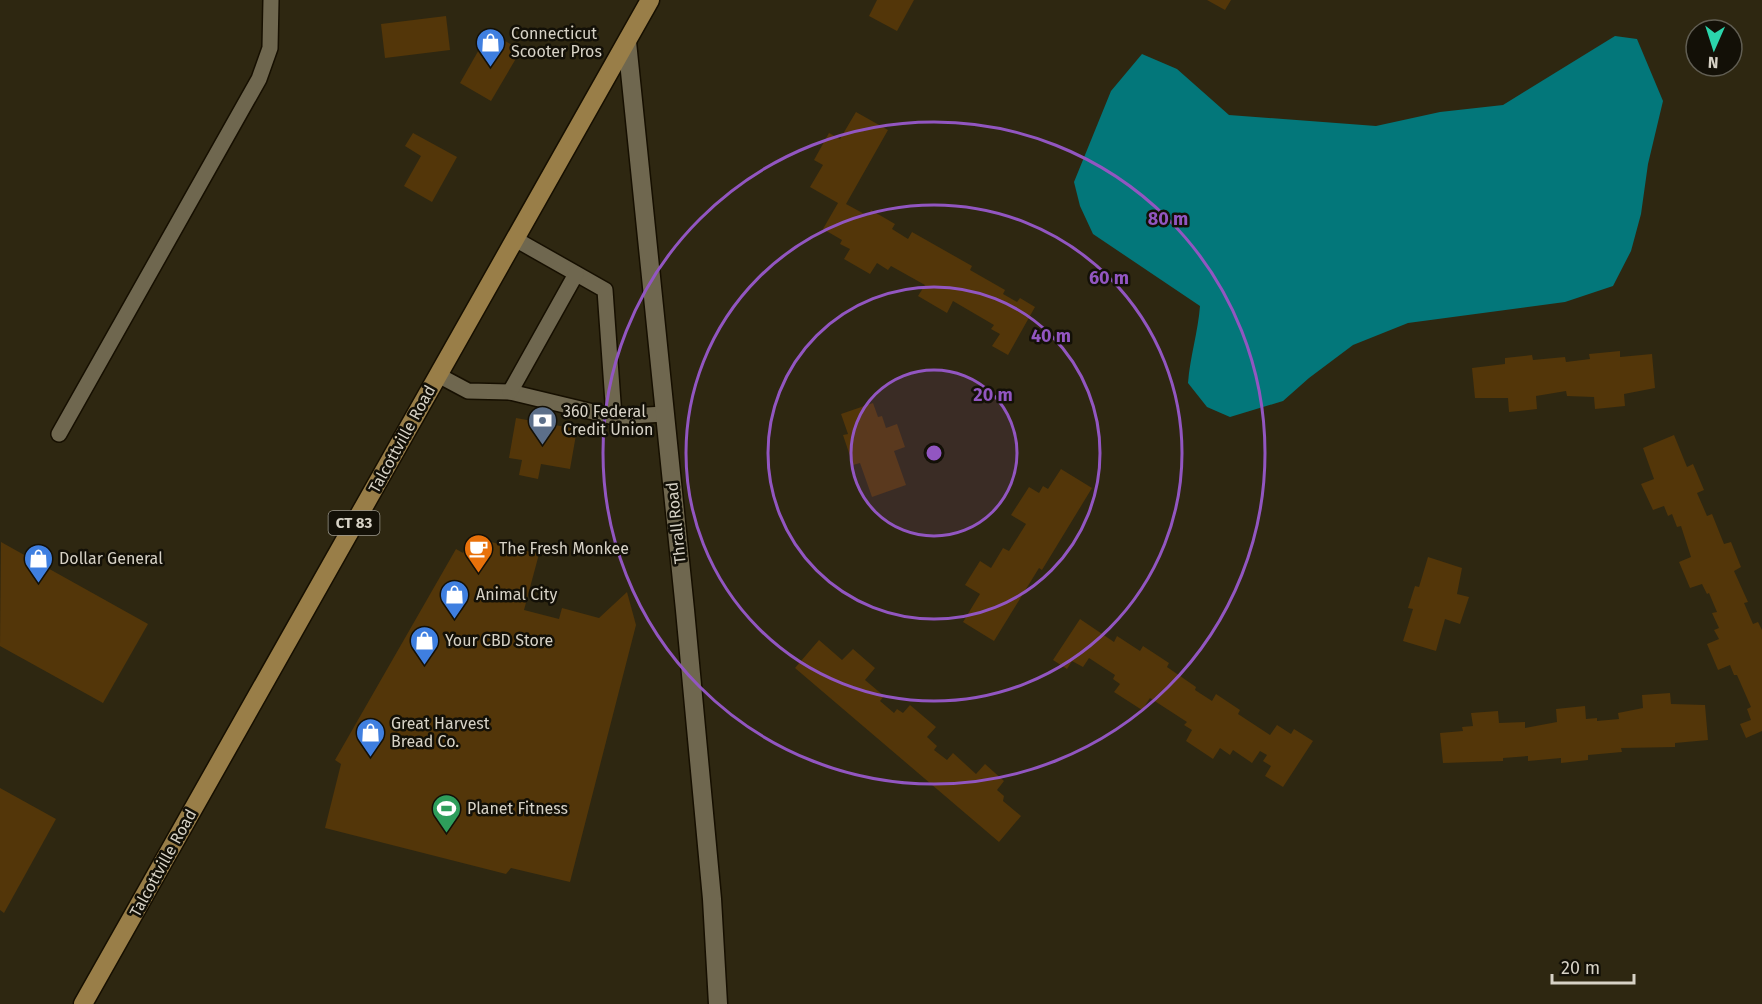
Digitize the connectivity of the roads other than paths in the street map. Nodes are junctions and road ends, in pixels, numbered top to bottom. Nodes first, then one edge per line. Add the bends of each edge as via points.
1 (271, 0) edge
2 (650, 0) edge
3 (627, 42) junction
4 (515, 239) junction
5 (576, 274) junction
6 (438, 375) junction
7 (510, 392) junction
8 (664, 414) junction
9 (614, 417) junction
10 (59, 434) dead end
11 (83, 1004) edge
12 (718, 1004) edge

1 - 10 lane via 270,48 259,79
2 - 3 main road, Talcottville Road / CT 83
3 - 4 main road, Talcottville Road / CT 83
3 - 8 street, Thrall Road
4 - 5 lane
4 - 6 main road, Talcottville Road / CT 83
5 - 7 lane
5 - 9 lane via 605,290
6 - 7 lane via 468,391
6 - 11 main road, Talcottville Road / CT 83
7 - 9 lane
8 - 9 lane
8 - 12 street, Thrall Road via 705,829

